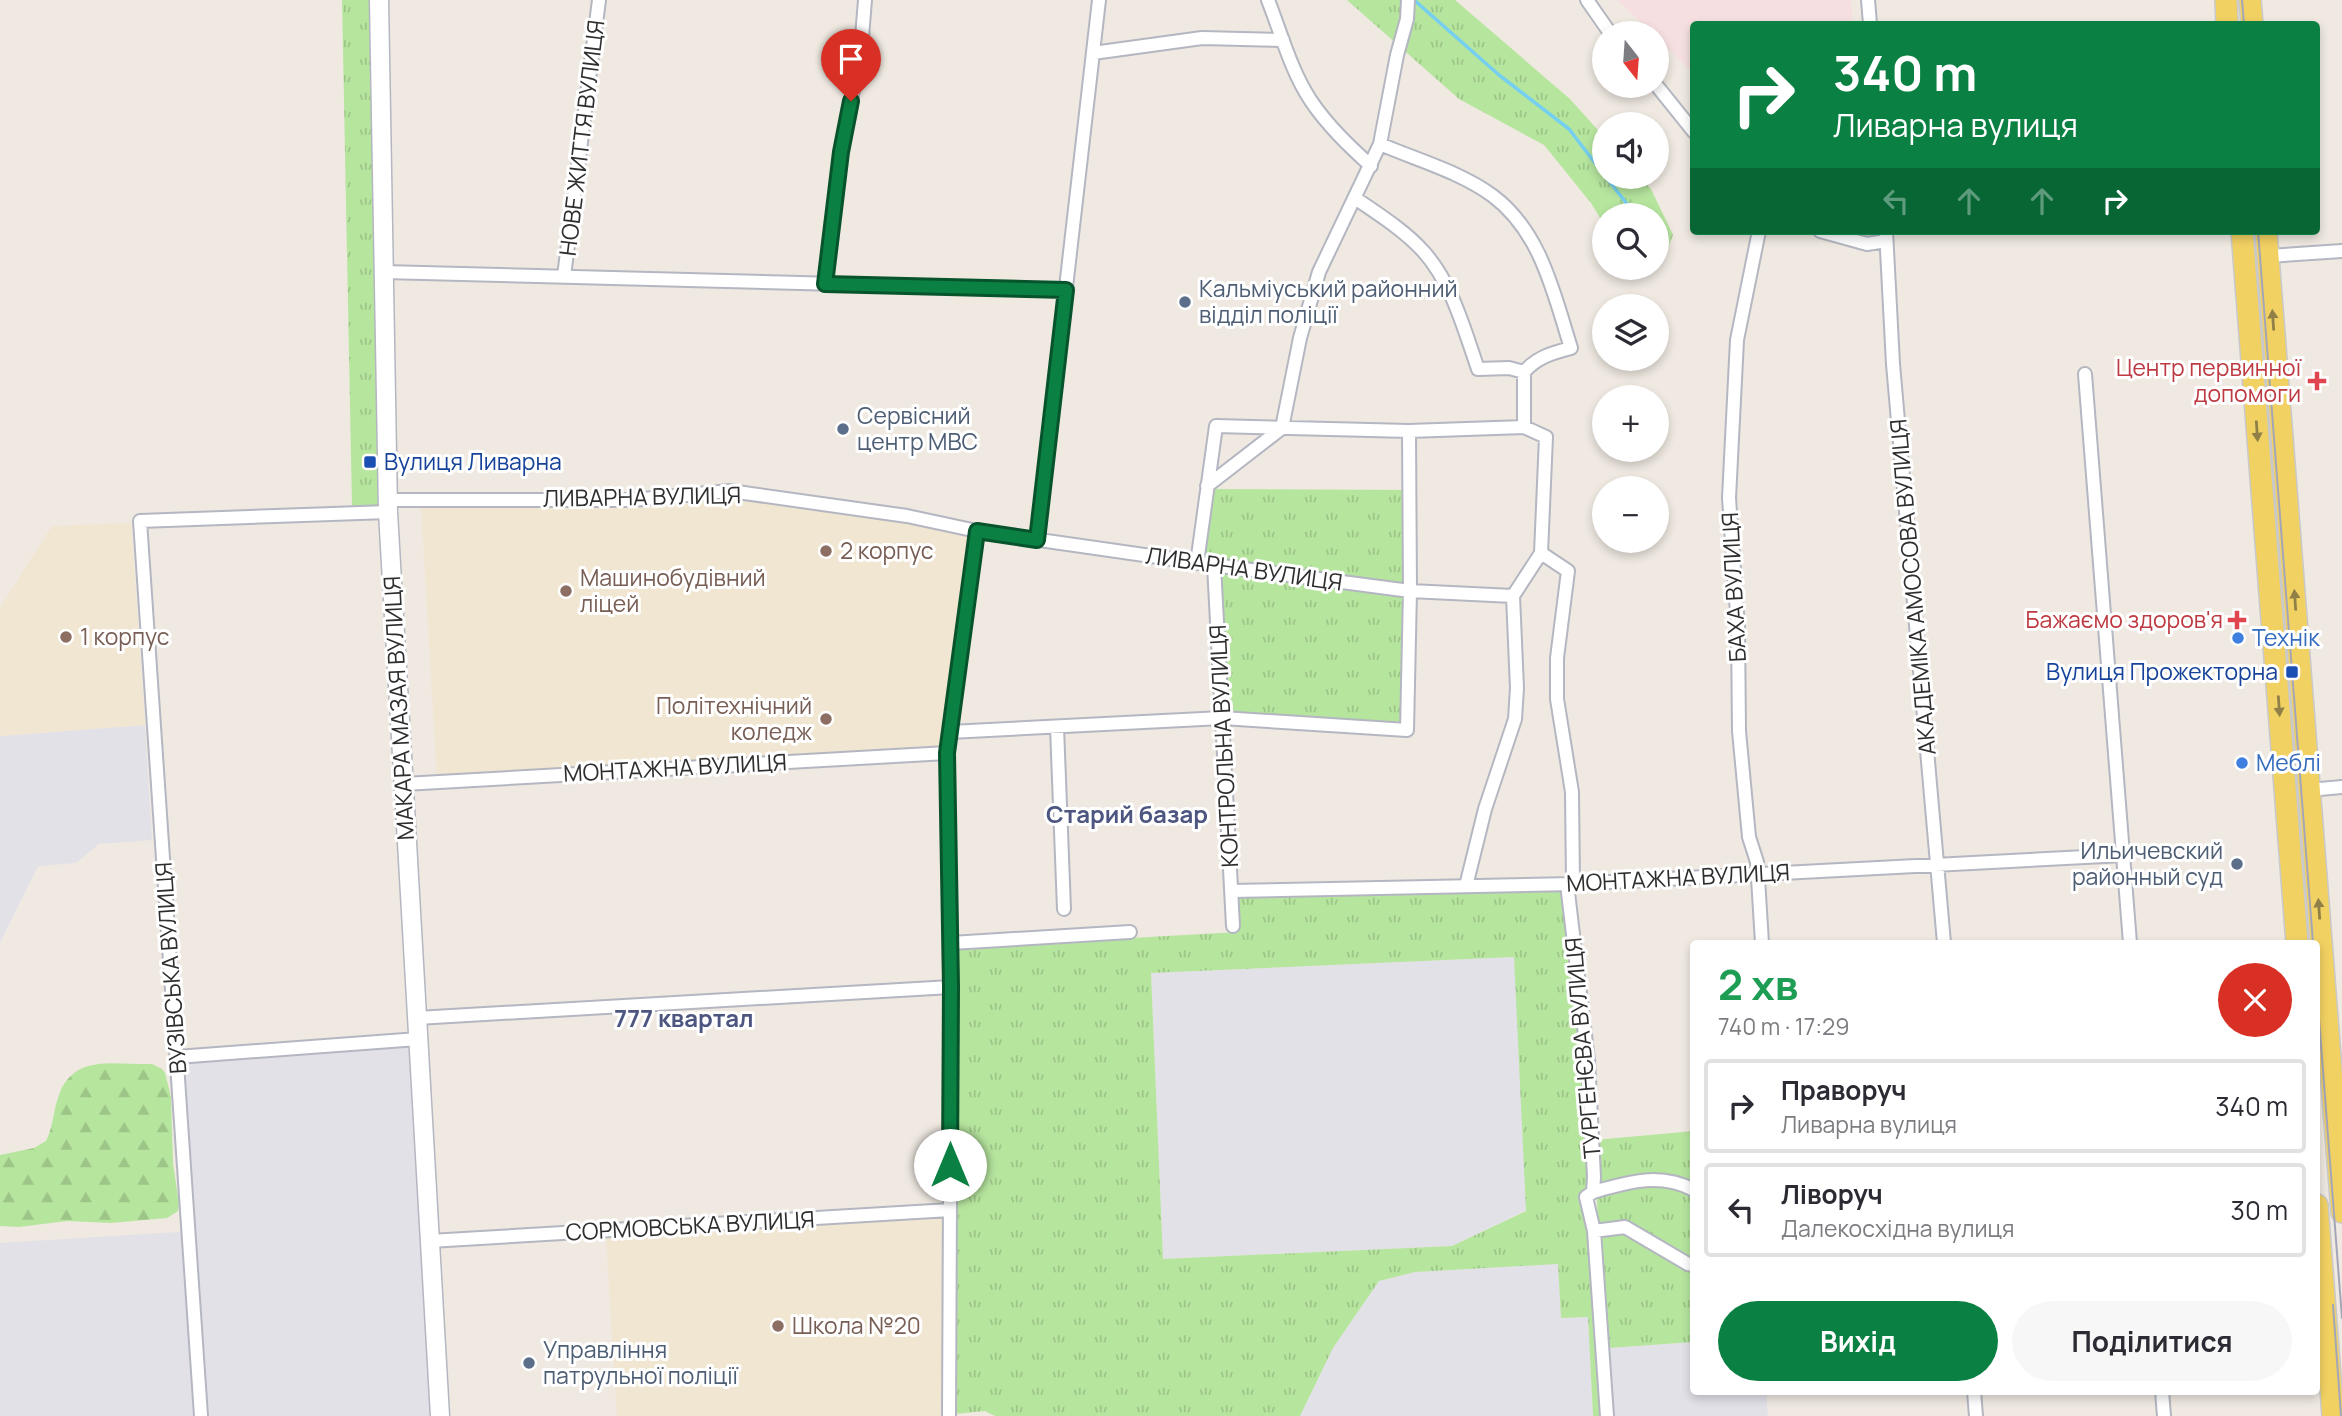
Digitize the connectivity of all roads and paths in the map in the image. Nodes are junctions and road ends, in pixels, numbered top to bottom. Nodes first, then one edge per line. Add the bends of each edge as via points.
1 (379, 0) edge
2 (599, 0) edge
3 (865, 0) edge
4 (1099, 0) edge
5 (1268, 0) edge
6 (1408, 0) edge
7 (1587, 0) edge
8 (1868, 0) edge
9 (2226, 0) edge
10 (2250, 0) edge
11 (1602, 21) edge
12 (1870, 21) edge
13 (2227, 21) edge
14 (2252, 21) edge
15 (1283, 40) junction
16 (1093, 53) junction
17 (1667, 98) edge
18 (1690, 127) edge
19 (1380, 144) junction
20 (1371, 166) junction
21 (1355, 198) junction
22 (1758, 235) edge
23 (1834, 235) edge
24 (2242, 235) edge
25 (2266, 235) edge
26 (1886, 236) edge
27 (2342, 251) edge
28 (2268, 256) junction
29 (2244, 257) junction
30 (384, 272) junction
31 (564, 276) junction
32 (825, 284) junction
33 (1066, 290) junction
34 (1524, 372) junction
35 (2085, 374) dead end
36 (1524, 426) junction
37 (1282, 428) junction
38 (1409, 431) junction
39 (1207, 486) junction
40 (388, 506) junction
41 (141, 521) joint
42 (977, 531) junction
43 (1037, 540) junction
44 (1541, 552) junction
45 (1197, 563) junction
46 (1214, 565) junction
47 (1410, 591) junction
48 (1513, 596) junction
49 (1222, 718) junction
50 (1057, 727) junction
51 (950, 732) junction
52 (947, 753) junction
53 (404, 784) junction
54 (2342, 787) edge
55 (2309, 790) junction
56 (2285, 792) junction
57 (2124, 855) junction
58 (1939, 864) junction
59 (1758, 875) junction
60 (1570, 884) junction
61 (1466, 886) junction
62 (1231, 891) junction
63 (1064, 909) dead end
64 (1233, 926) dead end
65 (1130, 932) dead end
66 (1762, 940) edge
67 (1944, 940) edge
68 (2130, 940) edge
69 (2297, 940) edge
70 (951, 943) junction
71 (951, 987) junction
72 (2328, 1001) edge
73 (417, 1018) junction
74 (418, 1039) junction
75 (177, 1057) junction
76 (1690, 1188) edge
77 (1593, 1192) junction
78 (950, 1210) junction
79 (2342, 1212) edge
80 (1594, 1231) junction
81 (430, 1241) junction
82 (2320, 1245) edge
83 (1690, 1264) edge
84 (1974, 1395) edge
85 (2162, 1395) edge
86 (201, 1416) edge
87 (440, 1416) edge
88 (949, 1416) edge
89 (1607, 1416) edge
90 (1976, 1416) edge
91 (2164, 1416) edge
92 (2333, 1416) edge

1 - 30 main road, МАКАРА МАЗАЯ ВУЛИЦЯ
2 - 31 street, НОВЕ ЖИТТЯ ВУЛИЦЯ
3 - 32 street
4 - 16 street
5 - 15 street
6 - 19 street
7 - 11 street
8 - 12 street
9 - 13 main road
10 - 14 main road
15 - 16 street via 1202,38
15 - 20 street via 1310,100 1340,138
16 - 33 street
17 - 18 street
19 - 20 street
19 - 34 street via 1493,196 1532,239 1571,348 1546,355
20 - 21 street
21 - 34 street via 1402,231 1430,260 1457,309 1478,369
21 - 37 street via 1319,272
22 - 59 street, БАХА ВУЛИЦЯ via 1737,340 1729,498 1739,731 1749,837
23 - 26 street via 1867,244
24 - 29 main road
25 - 28 main road
26 - 58 street, АКАДЕМІКА АМОСОВА ВУЛИЦЯ via 1893,365
27 - 28 street
28 - 29 main road
55 -> 28 main road
29 -> 56 main road
30 - 31 street, НОВЕ ЖИТТЯ ВУЛИЦЯ
30 - 40 main road, МАКАРА МАЗАЯ ВУЛИЦЯ
31 - 32 street, НОВЕ ЖИТТЯ ВУЛИЦЯ
32 - 33 street, НОВЕ ЖИТТЯ ВУЛИЦЯ
33 - 43 street
34 - 36 street
35 - 57 street
36 - 38 street
36 - 44 street via 1546,437
37 - 38 street
37 - 39 street
37 - 39 street via 1216,426
38 - 47 street
39 - 45 street
40 - 41 street, ЛИВАРНА ВУЛИЦЯ
40 - 42 street, ЛИВАРНА ВУЛИЦЯ via 632,500 730,491 907,516
40 - 53 main road, МАКАРА МАЗАЯ ВУЛИЦЯ
41 - 75 street, ВУЗІВСЬКА ВУЛИЦЯ
42 - 43 street, ЛИВАРНА ВУЛИЦЯ
42 - 51 street
43 - 45 street, ЛИВАРНА ВУЛИЦЯ
44 - 48 street
44 - 60 street, ТУРГЕНЄВА ВУЛИЦЯ via 1569,571 1557,658 1557,699 1572,792
45 - 46 street, ЛИВАРНА ВУЛИЦЯ
46 - 47 street, ЛИВАРНА ВУЛИЦЯ
46 - 49 street, КОНТРОЛЬНА ВУЛИЦЯ
47 - 48 street, ЛИВАРНА ВУЛИЦЯ
47 - 49 street via 1407,730
48 - 61 street via 1515,719
49 - 50 street
49 - 62 street, КОНТРОЛЬНА ВУЛИЦЯ
50 - 51 street
50 - 63 street
51 - 52 street
52 - 53 street, МОНТАЖНА ВУЛИЦЯ
52 - 70 street
53 - 73 main road, МАКАРА МАЗАЯ ВУЛИЦЯ
54 - 55 street
55 - 56 main road
72 -> 55 main road
56 - 69 main road
57 - 58 street, МОНТАЖНА ВУЛИЦЯ
57 - 68 street
58 - 59 street, МОНТАЖНА ВУЛИЦЯ
58 - 67 street, АКАДЕМІКА АМОСОВА ВУЛИЦЯ
59 - 60 street, МОНТАЖНА ВУЛИЦЯ
59 - 66 street, БАХА ВУЛИЦЯ
60 - 61 street, МОНТАЖНА ВУЛИЦЯ
60 - 77 street, ТУРГЕНЄВА ВУЛИЦЯ via 1588,1060
61 - 62 street, МОНТАЖНА ВУЛИЦЯ
62 - 64 street, КОНТРОЛЬНА ВУЛИЦЯ
65 - 70 street
70 - 71 street
71 - 73 street
71 - 78 street
72 - 79 main road
73 - 74 main road, МАКАРА МАЗАЯ ВУЛИЦЯ
74 - 75 street
74 - 81 main road, МАКАРА МАЗАЯ ВУЛИЦЯ
75 - 86 street, ВУЗІВСЬКА ВУЛИЦЯ
76 - 77 street via 1669,1180 1647,1179
77 - 80 street, ТУРГЕНЄВА ВУЛИЦЯ via 1586,1197
78 - 81 street, СОРМОВСЬКА ВУЛИЦЯ
78 - 88 street
80 - 83 street via 1625,1227
80 - 89 street, ТУРГЕНЄВА ВУЛИЦЯ
81 - 87 main road, МАКАРА МАЗАЯ ВУЛИЦЯ
82 - 92 main road
84 - 90 street
85 - 91 street

